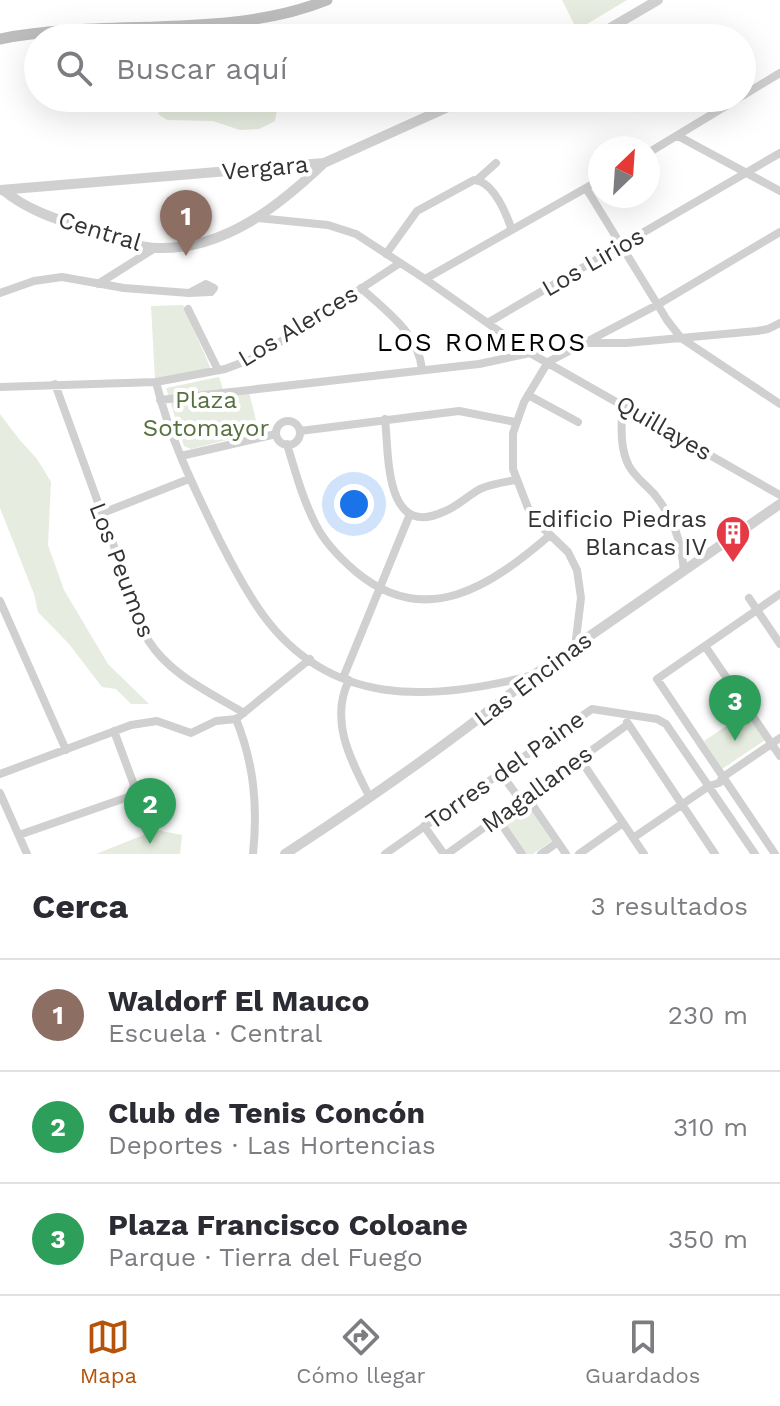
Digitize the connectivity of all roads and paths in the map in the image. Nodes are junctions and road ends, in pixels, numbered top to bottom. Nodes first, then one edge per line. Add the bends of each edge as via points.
1 (327, 0) edge
2 (658, 0) edge
3 (179, 24) edge
4 (617, 24) edge
5 (24, 36) edge
6 (0, 39) edge
7 (780, 73) edge
8 (756, 88) edge
9 (437, 112) edge
10 (717, 112) edge
11 (678, 136) junction
12 (660, 146) edge
13 (780, 153) edge
14 (324, 163) junction
15 (496, 163) dead end
16 (748, 173) junction
17 (477, 180) junction
18 (586, 188) joint
19 (1, 190) edge
20 (780, 191) edge
21 (258, 218) junction
22 (512, 230) junction
23 (780, 232) edge
24 (621, 246) junction
25 (155, 248) junction
26 (386, 254) junction
27 (400, 263) junction
28 (425, 279) junction
29 (98, 284) junction
30 (361, 288) junction
31 (0, 293) edge
32 (189, 293) dead end
33 (657, 305) junction
34 (188, 309) dead end
35 (489, 322) junction
36 (780, 323) edge
37 (681, 338) junction
38 (585, 342) junction
39 (530, 353) junction
40 (548, 362) junction
41 (422, 369) junction
42 (218, 370) junction
43 (156, 382) junction
44 (55, 384) junction
45 (0, 387) edge
46 (528, 395) junction
47 (160, 400) junction
48 (622, 404) junction
49 (780, 404) edge
50 (385, 419) junction
51 (515, 422) junction
52 (578, 422) dead end
53 (300, 431) junction
54 (276, 434) junction
55 (287, 444) junction
56 (181, 456) junction
57 (189, 479) junction
58 (516, 480) junction
59 (780, 495) edge
60 (780, 504) edge
61 (100, 514) junction
62 (410, 514) junction
63 (550, 535) junction
64 (684, 571) junction
65 (381, 589) junction
66 (780, 594) edge
67 (749, 598) dead end
68 (0, 601) edge
69 (758, 610) junction
70 (4, 620) edge
71 (780, 644) edge
72 (705, 646) junction
73 (575, 647) junction
74 (310, 659) junction
75 (535, 674) junction
76 (346, 679) junction
77 (488, 686) junction
78 (501, 703) junction
79 (628, 714) junction
80 (240, 716) junction
81 (627, 725) junction
82 (114, 731) junction
83 (780, 738) edge
84 (772, 744) junction
85 (66, 750) junction
86 (780, 756) edge
87 (580, 759) junction
88 (500, 772) junction
89 (0, 774) edge
90 (723, 777) junction
91 (709, 786) junction
92 (0, 793) edge
93 (369, 796) junction
94 (524, 799) junction
95 (682, 805) junction
96 (497, 818) junction
97 (623, 823) junction
98 (424, 826) junction
99 (19, 835) junction
100 (633, 838) junction
101 (558, 842) junction
102 (27, 854) edge
103 (253, 854) edge
104 (285, 854) edge
105 (385, 854) edge
106 (446, 854) edge
107 (522, 854) edge
108 (541, 854) edge
109 (566, 854) edge
110 (579, 854) edge
111 (644, 854) edge
112 (715, 854) edge
113 (755, 854) edge
114 (775, 854) edge

1 - 3 main road via 247,20
2 - 4 street
5 - 6 main road
7 - 8 street
9 - 14 street, Vergara
10 - 11 street
11 - 12 street
11 - 16 street
13 - 16 street, Los Lirios
14 - 19 street, Vergara
14 - 21 street, Central
15 - 17 street
16 - 20 street
16 - 24 street, Los Lirios
17 - 22 street via 489,188
17 - 26 street via 417,211
18 - 22 street
18 - 24 street
19 - 25 street, Central via 39,212
21 - 25 street, Central via 213,239
21 - 26 street, Quillayes via 339,228
22 - 28 street
23 - 33 street
24 - 33 street
24 - 35 street, Los Lirios
25 - 29 street
26 - 27 street, Quillayes
27 - 28 street, Quillayes
27 - 30 street, Los Alerces
28 - 35 street, Quillayes
29 - 31 street via 62,277
29 - 32 street
30 - 41 street via 412,338
30 - 42 street, Los Alerces via 257,357
33 - 37 street
33 - 38 street
34 - 42 street
35 - 39 street, Quillayes
36 - 37 street via 768,329
37 - 38 street
37 - 49 street
38 - 40 street
39 - 40 street, Quillayes
39 - 41 street
40 - 46 street
40 - 48 street, Quillayes
41 - 47 street
42 - 43 street, Los Alerces
43 - 44 street, Los Alerces
43 - 47 street
44 - 45 street, Los Alerces
44 - 61 street, Los Peumos
46 - 51 street
46 - 52 street
47 - 56 street
48 - 59 street, Quillayes
48 - 64 street via 625,457 673,520
50 - 51 street via 459,411
50 - 53 street
50 - 62 street via 393,489
51 - 58 street
53 - 54 street via 286,421
53 - 55 street via 296,441
54 - 55 street
54 - 56 street
55 - 65 street via 317,527 343,561
56 - 57 street
57 - 61 street
57 - 74 street via 241,582 275,628
58 - 62 street via 480,489 443,513
58 - 63 street via 528,508
60 - 64 street, Las Encinas
61 - 80 street, Los Peumos via 152,647 177,672
62 - 65 street
63 - 65 street via 499,575 450,597 411,599
63 - 73 street via 568,552 580,581
64 - 73 street, Las Encinas
65 - 76 street
66 - 69 street
67 - 69 street
68 - 70 street
69 - 71 street
69 - 72 street
70 - 85 street
72 - 84 street
72 - 90 street via 657,679
73 - 75 street, Las Encinas
74 - 76 street
74 - 80 street
75 - 77 street
75 - 78 street, Las Encinas
76 - 77 street via 404,693
76 - 93 street via 340,724
77 - 78 street
78 - 93 street, Las Encinas
79 - 81 street
79 - 88 street, Torres del Paine via 587,711
79 - 91 street, Torres del Paine via 666,724
80 - 82 street via 191,733 157,721
80 - 103 street via 254,785
81 - 87 street, Magallanes
81 - 95 street
82 - 85 street
82 - 99 street via 134,785 131,796
83 - 84 street
84 - 86 street
84 - 90 street
85 - 89 street
87 - 94 street, Magallanes
87 - 97 street
88 - 94 street
88 - 98 street, Torres del Paine
90 - 91 street
90 - 114 street
91 - 95 street
91 - 113 street, Torres del Paine
92 - 99 street
93 - 104 street, Las Encinas
94 - 96 street, Magallanes
94 - 101 street
95 - 100 street
95 - 112 street
96 - 106 street, Magallanes
96 - 107 street
97 - 100 street
97 - 110 street
98 - 105 street, Torres del Paine
98 - 106 street
99 - 102 street
100 - 111 street
101 - 108 street
101 - 109 street

